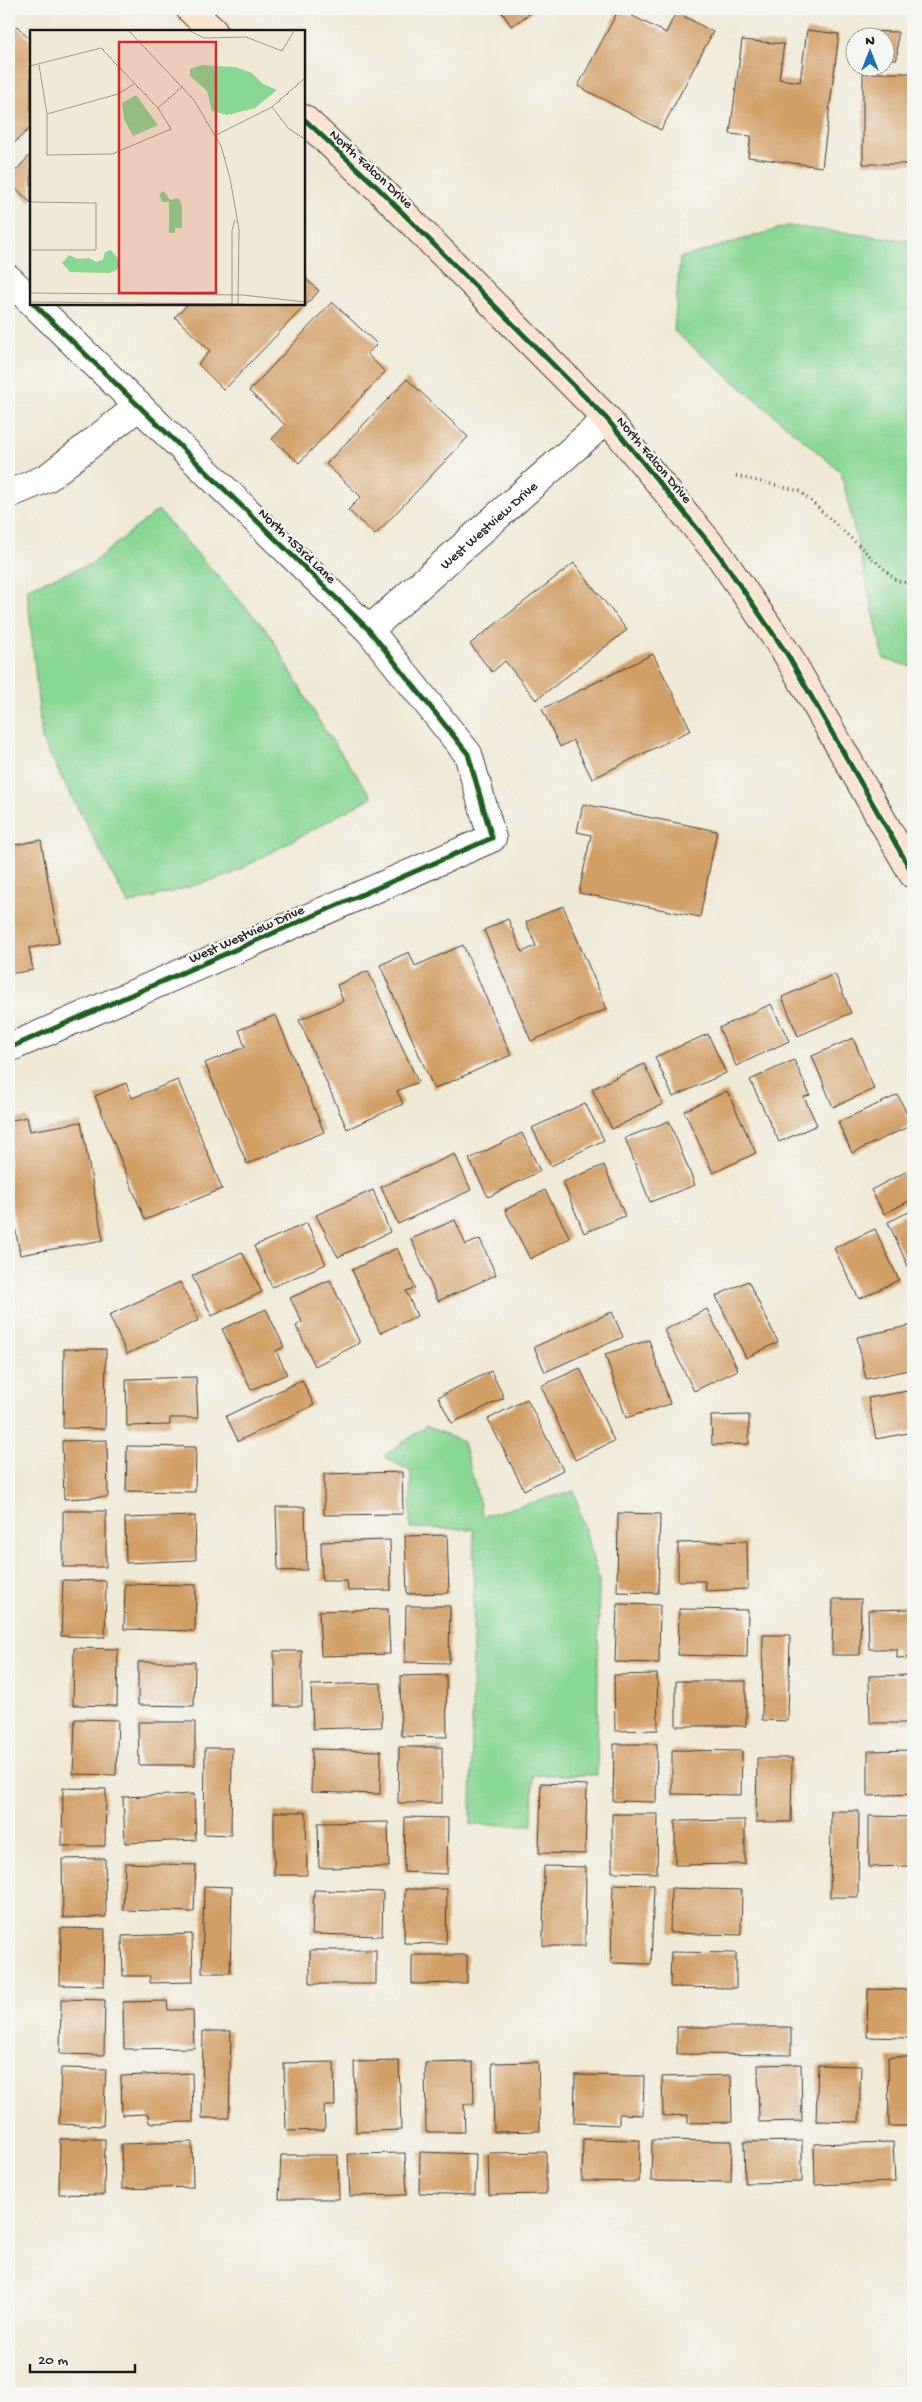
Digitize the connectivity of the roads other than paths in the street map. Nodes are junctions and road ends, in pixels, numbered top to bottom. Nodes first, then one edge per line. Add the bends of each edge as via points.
1 (190, 9) edge
2 (212, 30) edge
3 (305, 120) edge
4 (9, 279) edge
5 (30, 300) edge
6 (35, 305) edge
7 (139, 406) junction
8 (607, 419) junction
9 (9, 494) edge
10 (369, 630) junction
11 (492, 838) joint
12 (913, 874) edge
13 (9, 1048) edge

1 - 2 street
3 - 8 street, North Falcon Drive via 378,188
4 - 5 street
6 - 7 street, North 153rd Lane
7 - 9 street via 47,478
7 - 10 street, North 153rd Lane
8 - 10 street, West Westview Drive
8 - 12 street, North Falcon Drive via 719,554 787,654
10 - 11 street, North 153rd Lane via 468,754
11 - 13 street, West Westview Drive

